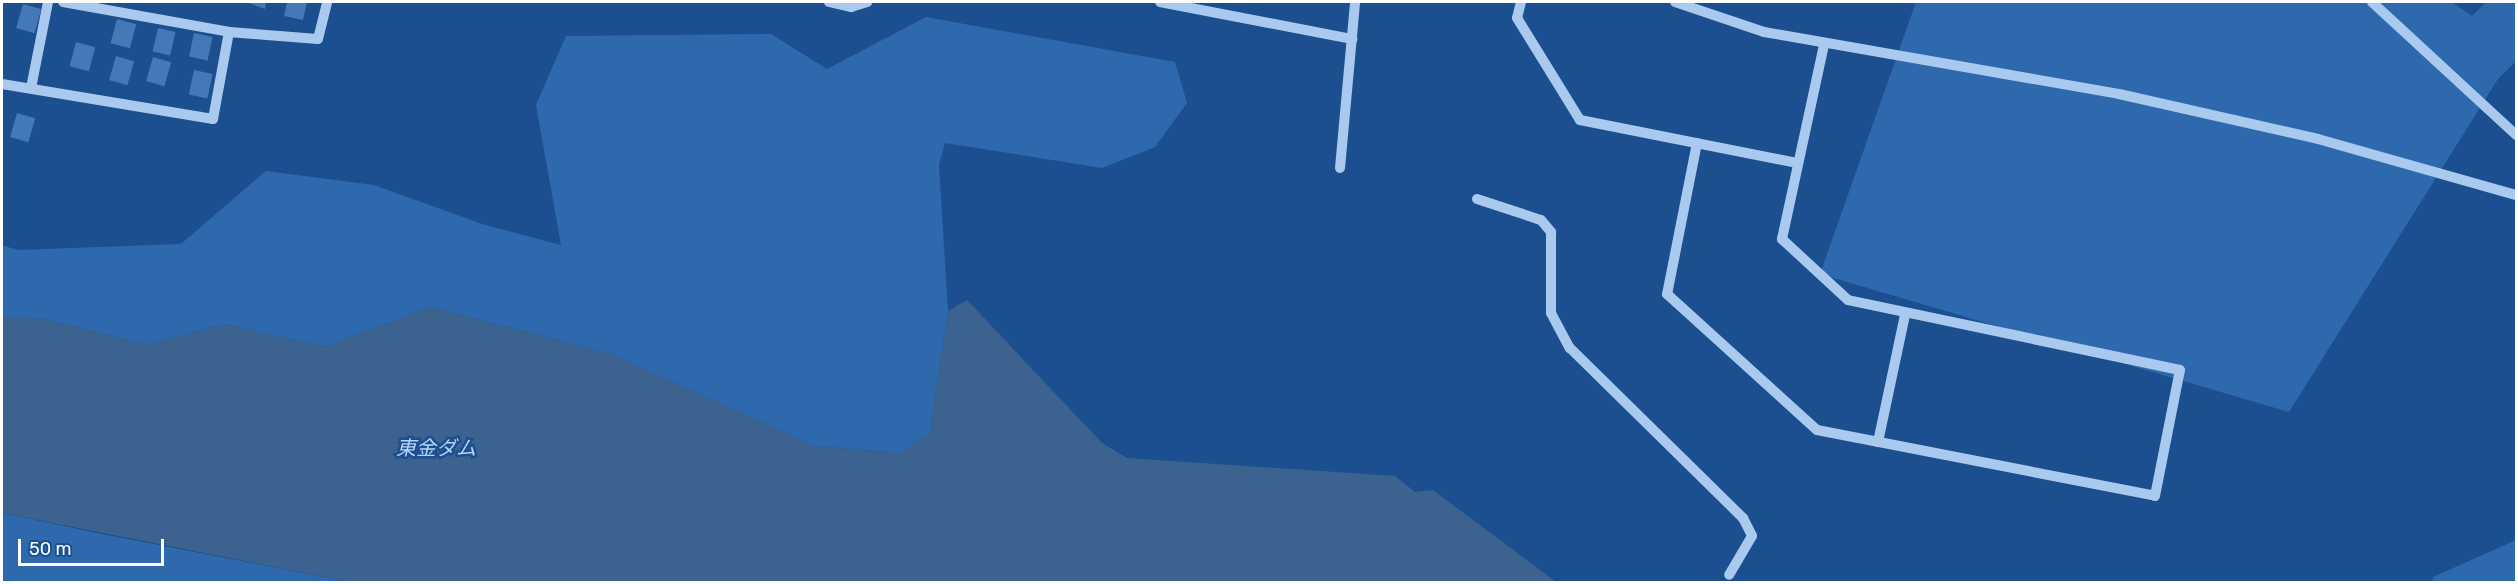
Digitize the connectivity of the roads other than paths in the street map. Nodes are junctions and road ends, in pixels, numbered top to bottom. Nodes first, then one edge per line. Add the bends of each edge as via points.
1 (48, 2) edge
2 (63, 2) edge
3 (327, 2) edge
4 (829, 2) edge
5 (867, 2) edge
6 (1160, 2) edge
7 (1355, 2) edge
8 (1521, 2) edge
9 (1675, 2) edge
10 (2372, 2) edge
11 (229, 32) junction
12 (1352, 39) junction
13 (1824, 45) junction
14 (2, 84) edge
15 (31, 88) junction
16 (2517, 135) edge
17 (1697, 143) junction
18 (1798, 163) junction
19 (1340, 168) dead end
20 (2517, 195) edge
21 (1477, 199) dead end
22 (1905, 315) junction
23 (1878, 442) junction
24 (1729, 575) dead end

1 - 15 street
2 - 11 street
3 - 11 street via 318,39
4 - 5 street via 851,7
6 - 12 street
7 - 12 street
8 - 17 street via 1517,18 1580,120
9 - 13 street via 1764,32
10 - 16 street
11 - 15 street via 213,119
12 - 19 street
13 - 18 street
13 - 20 street via 2119,94 2318,139
14 - 15 street
17 - 18 street
17 - 23 street via 1667,294 1817,430
18 - 22 street via 1782,238 1848,300
21 - 24 street via 1541,220 1551,232 1551,313 1570,348 1743,518 1752,536
22 - 23 street
22 - 23 street via 2180,370 2155,496

